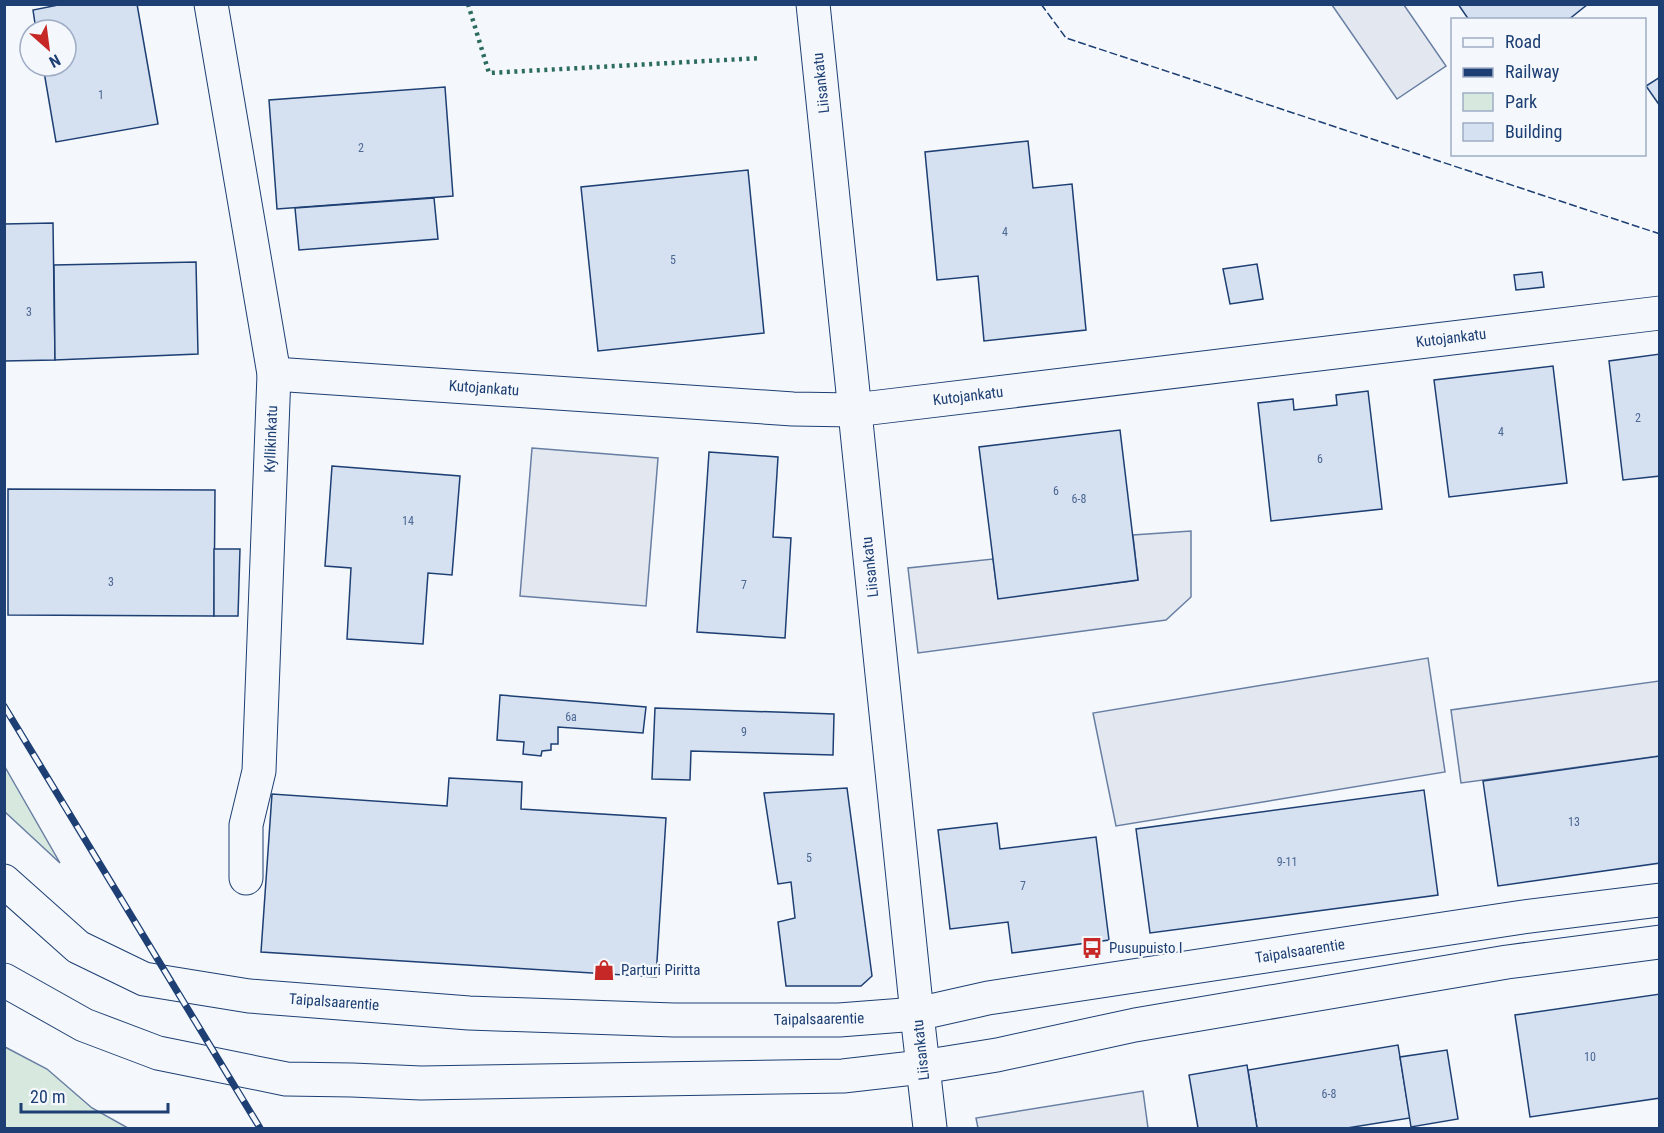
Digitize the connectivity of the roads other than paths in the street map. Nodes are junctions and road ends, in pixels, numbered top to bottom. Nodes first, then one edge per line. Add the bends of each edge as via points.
1 (211, 4) edge
2 (813, 4) edge
3 (1659, 314) edge
4 (274, 374) junction
5 (855, 410) junction
6 (246, 878) dead end
7 (4, 881) edge
8 (1659, 900) edge
9 (1659, 942) edge
10 (4, 980) edge
11 (916, 1014) junction
12 (922, 1067) junction
13 (930, 1128) edge

1 - 4 street, Kyllikinkatu
2 - 5 street, Liisankatu
3 - 5 street, Kutojankatu
4 - 5 street, Kutojankatu
4 - 6 street, Kyllikinkatu via 259,771 246,825
5 - 11 street, Liisankatu
7 - 11 street, Taipalsaarentie via 78,947 144,979 249,996 469,1013 662,1020 838,1020
8 - 11 street, Taipalsaarentie via 1000,996
9 - 12 street via 1507,962 1135,1025
10 - 12 street via 84,1025 158,1053 286,1079 500,1083 843,1076
11 - 12 street, Liisankatu
12 - 13 street, Liisankatu

